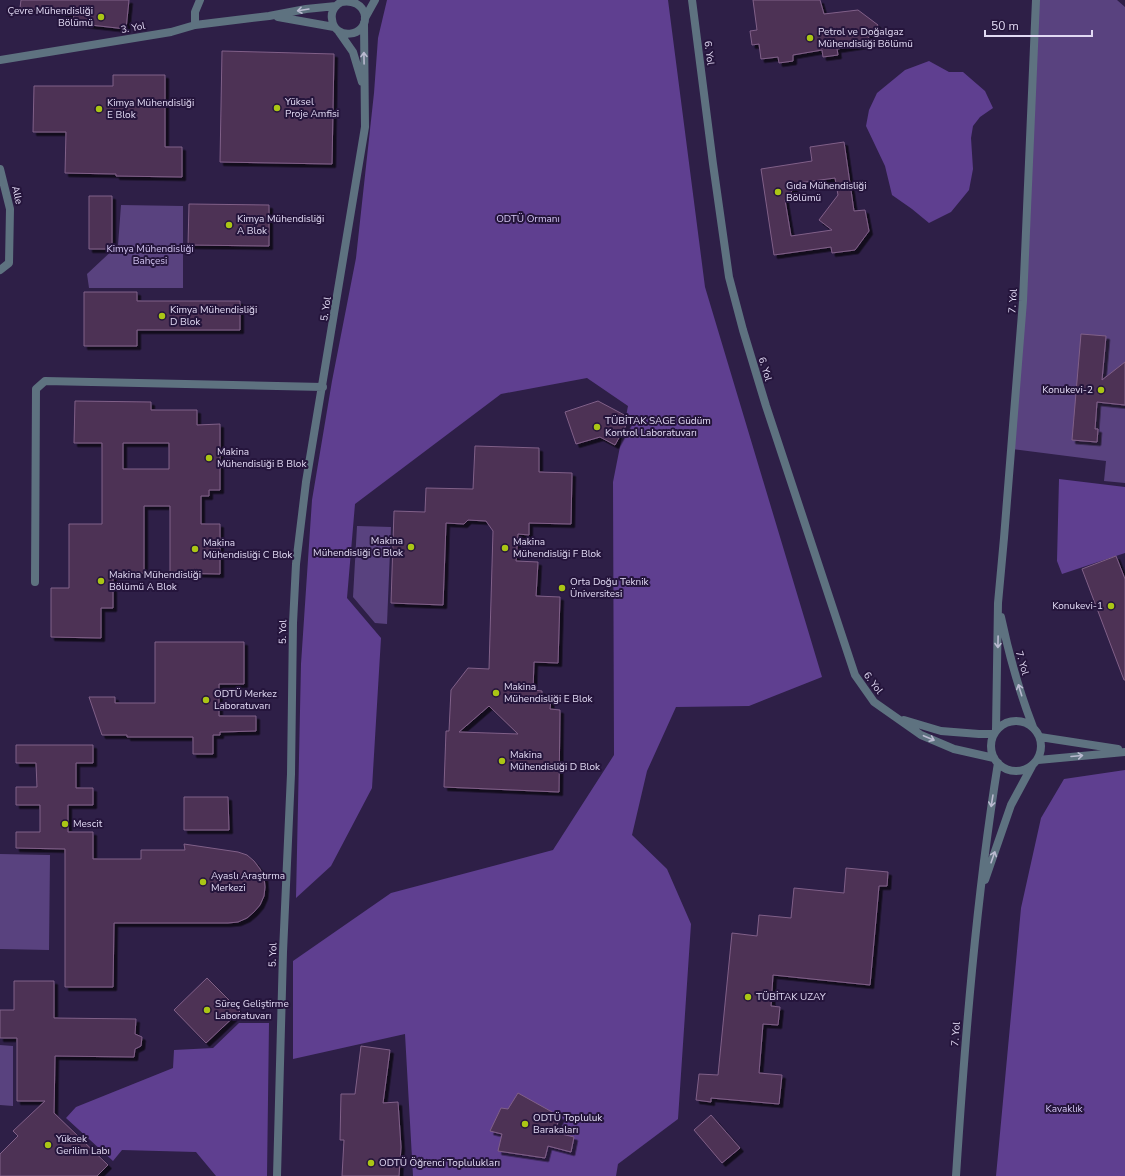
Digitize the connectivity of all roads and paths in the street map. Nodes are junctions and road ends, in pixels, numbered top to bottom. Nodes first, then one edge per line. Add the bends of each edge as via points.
1 (200, 0) edge
2 (375, 0) edge
3 (692, 0) edge
4 (1036, 0) edge
5 (341, 3) edge
6 (269, 16) junction
7 (364, 21) junction
8 (195, 25) junction
9 (336, 30) junction
10 (0, 60) edge
11 (365, 93) junction
12 (0, 169) edge
13 (0, 270) edge
14 (323, 387) junction
15 (35, 582) dead end
16 (998, 603) junction
17 (896, 718) junction
18 (1033, 726) junction
19 (995, 732) junction
20 (1040, 737) junction
21 (1125, 751) edge
22 (996, 760) junction
23 (1035, 763) junction
24 (980, 894) junction
25 (277, 1176) edge
26 (956, 1176) edge

1 - 8 street via 195,12
2 - 7 street
3 - 17 street, 6. Yol via 729,277 742,330 855,675 874,702
4 - 16 street, 7. Yol via 1023,301
5 -> 6 street, 3. Yol
5 - 7 street via 357,4 364,12
5 - 9 street via 333,10 331,16
6 - 8 street, 3. Yol
6 - 9 street, 3. Yol
7 - 9 street via 356,33 345,34
11 -> 7 street, 5. Yol
8 - 10 street, 3. Yol via 171,32
9 - 11 street, 5. Yol via 353,52
11 - 14 street, 5. Yol via 365,127
12 - 13 street, Alle via 10,209 9,263
14 - 15 street via 45,381 36,389
14 - 25 street, 5. Yol via 306,482 296,564
18 -> 16 street, 7. Yol via 1009,654
16 -> 19 street, 7. Yol
17 - 19 street, 6. Yol via 941,731 979,734
17 -> 22 street, 6. Yol via 921,735 954,749
18 - 19 street via 1018,720 1010,721
18 - 20 street, 7. Yol
19 - 22 street, 7. Yol via 991,745
20 - 21 street
20 - 23 street, 7. Yol via 1041,753
23 -> 21 street
22 - 23 street via 1002,767 1017,771 1025,770
22 -> 24 street, 7. Yol
24 -> 23 street, 7. Yol via 1011,805
24 - 26 street, 7. Yol via 965,1038

